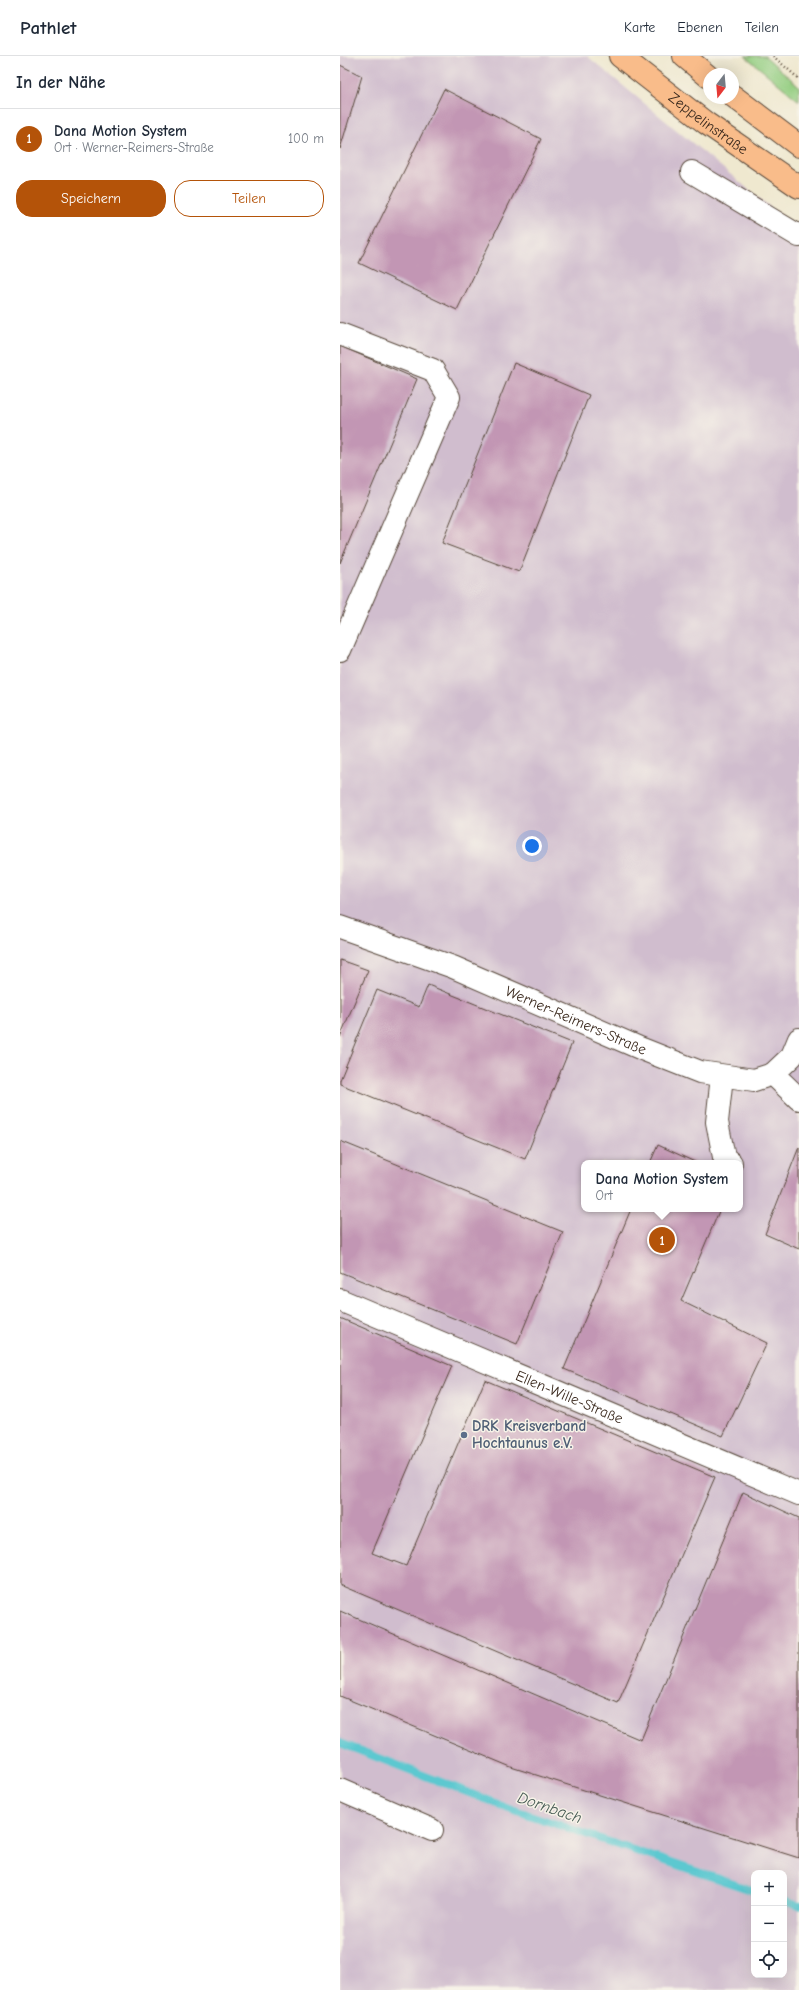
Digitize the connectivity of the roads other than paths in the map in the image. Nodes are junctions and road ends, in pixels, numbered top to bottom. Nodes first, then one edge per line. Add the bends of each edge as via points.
1 (620, 56) edge
2 (684, 56) edge
3 (703, 72) edge
4 (739, 101) edge
5 (799, 146) edge
6 (692, 172) dead end
7 (799, 187) edge
8 (799, 236) edge
9 (340, 334) edge
10 (340, 650) edge
11 (340, 927) edge
12 (799, 1039) edge
13 (774, 1074) junction
14 (722, 1076) junction
15 (799, 1099) edge
16 (728, 1160) edge
17 (340, 1300) edge
18 (799, 1494) edge
19 (340, 1790) edge
20 (432, 1830) dead end

1 - 7 main road, Zeppelinstraße via 706,123
2 - 3 main road
4 - 5 main road
6 - 8 street
9 - 10 street via 433,370 449,397
11 - 14 street, Werner-Reimers-Straße via 453,967 700,1072
12 - 13 street, Werner-Reimers-Straße via 792,1056
13 - 14 street, Werner-Reimers-Straße via 754,1080
13 - 15 street
14 - 16 street via 717,1122 724,1157
17 - 18 street, Ellen-Wille-Straße
19 - 20 street

